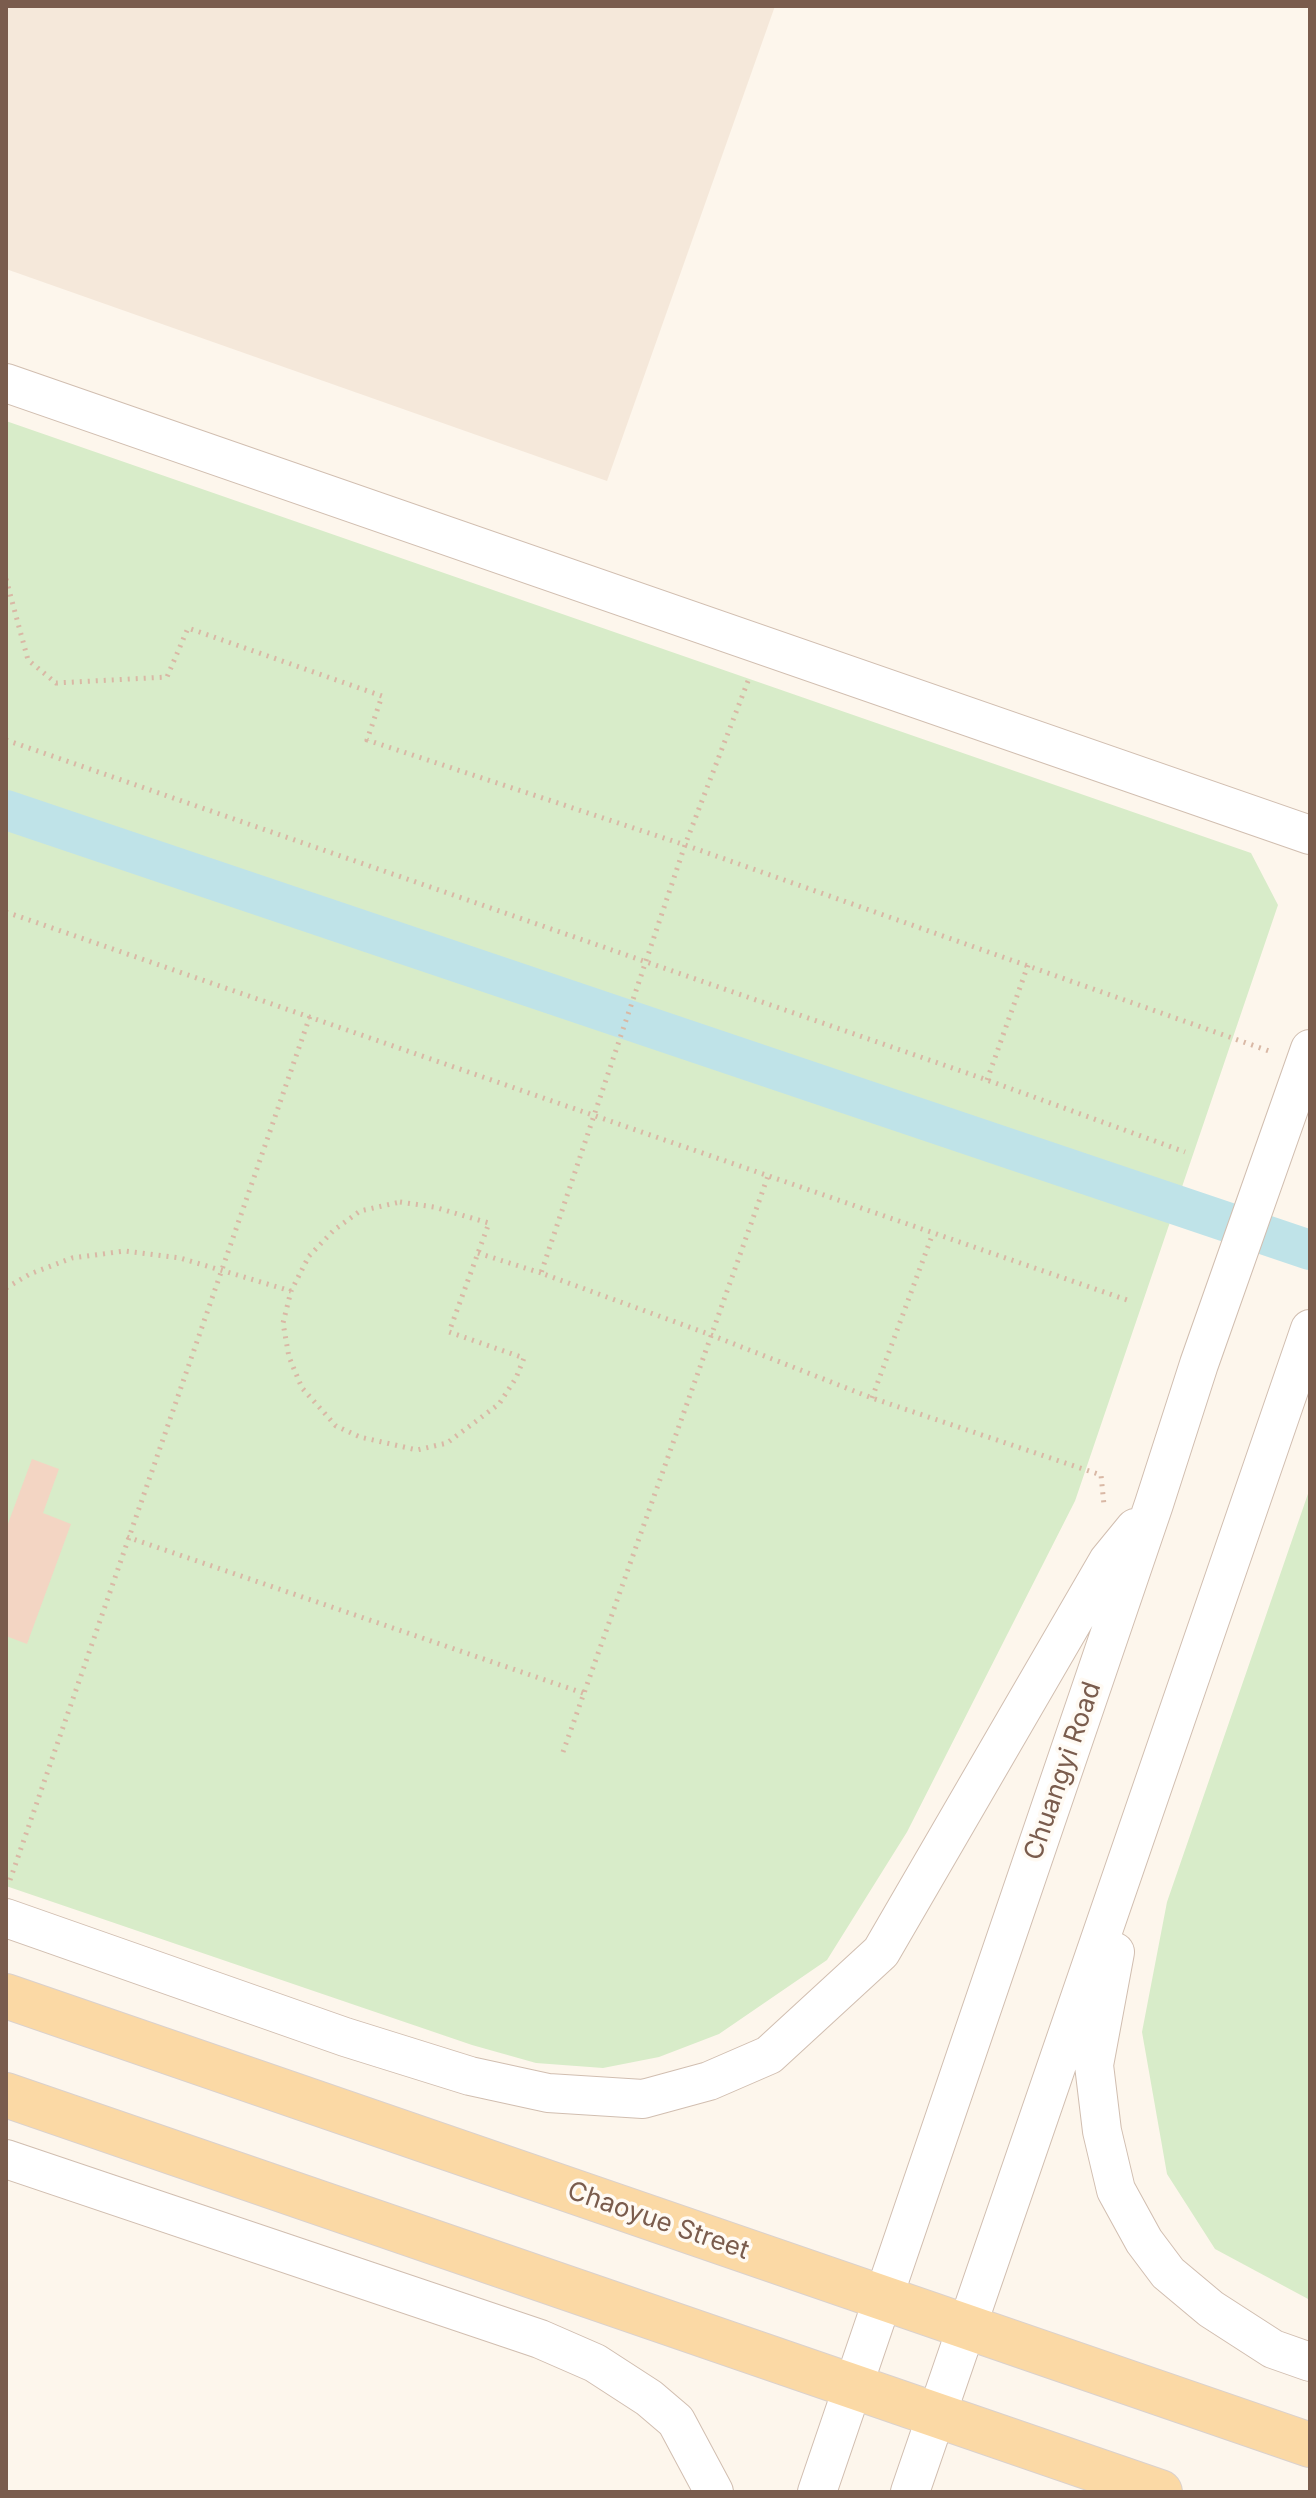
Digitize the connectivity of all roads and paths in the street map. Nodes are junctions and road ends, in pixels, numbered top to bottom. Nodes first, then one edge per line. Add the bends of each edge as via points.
1 (6, 383) edge
2 (6, 579) edge
3 (761, 646) junction
4 (6, 740) edge
5 (1310, 835) edge
6 (685, 845) junction
7 (6, 912) edge
8 (648, 962) junction
9 (1028, 965) junction
10 (310, 1016) junction
11 (1308, 1057) edge
12 (987, 1080) junction
13 (596, 1115) junction
14 (1185, 1152) dead end
15 (768, 1176) junction
16 (933, 1233) junction
17 (478, 1253) junction
18 (220, 1269) junction
19 (541, 1273) junction
20 (6, 1288) edge
21 (291, 1291) junction
22 (1130, 1301) dead end
23 (1310, 1329) edge
24 (711, 1335) junction
25 (872, 1398) junction
26 (1154, 1504) junction
27 (127, 1537) junction
28 (1108, 1561) junction
29 (583, 1693) junction
30 (563, 1752) dead end
31 (1141, 1818) junction
32 (6, 1891) edge
33 (6, 1918) edge
34 (6, 1996) edge
35 (6, 2095) edge
36 (6, 2159) edge
37 (883, 2298) junction
38 (967, 2326) junction
39 (1310, 2362) edge
40 (853, 2387) junction
41 (936, 2416) junction
42 (1310, 2445) edge
43 (714, 2492) edge
44 (817, 2492) edge
45 (910, 2492) edge
46 (1160, 2492) edge

1 - 3 street
2 - 6 path via 28,660 56,683 167,677 188,628 382,696 367,740
3 - 5 street
3 - 6 path
4 - 8 path
6 - 8 path
6 - 9 path
7 - 10 path
8 - 12 path
8 - 13 path
9 - 11 path
9 - 12 path
10 - 13 path
10 - 18 path
11 - 26 street, Chuangyi Road
12 - 14 path
13 - 15 path
13 - 19 path
15 - 16 path
15 - 24 path
16 - 22 path
16 - 25 path
17 - 19 path
17 - 21 path via 489,1223 400,1202 360,1211 334,1230 309,1256
17 - 21 path via 449,1332 524,1358 499,1404 447,1443 417,1450 336,1426 302,1388 283,1323
18 - 20 path via 125,1251 72,1258
18 - 21 path
18 - 27 path
19 - 24 path
23 - 31 street
24 - 25 path
24 - 29 path
25 - 28 path via 1101,1475
26 - 28 street
26 - 37 street, Chuangyi Road
27 - 29 path
27 - 32 path
28 - 33 street via 881,1952 769,2055 709,2081 643,2099 548,2093 470,2076
29 - 30 path
31 - 38 street
31 - 39 street via 1094,2065 1116,2190 1168,2273 1273,2349
34 - 37 main road, Chaoyue Street
35 - 40 main road
36 - 43 street via 540,2339 595,2363 676,2421
37 - 38 main road, Chaoyue Street
37 - 40 street, Chuangyi Road
38 - 41 street
38 - 42 main road, Chaoyue Street
40 - 41 main road
40 - 44 street, Chuangyi Road
41 - 45 street
41 - 46 main road

